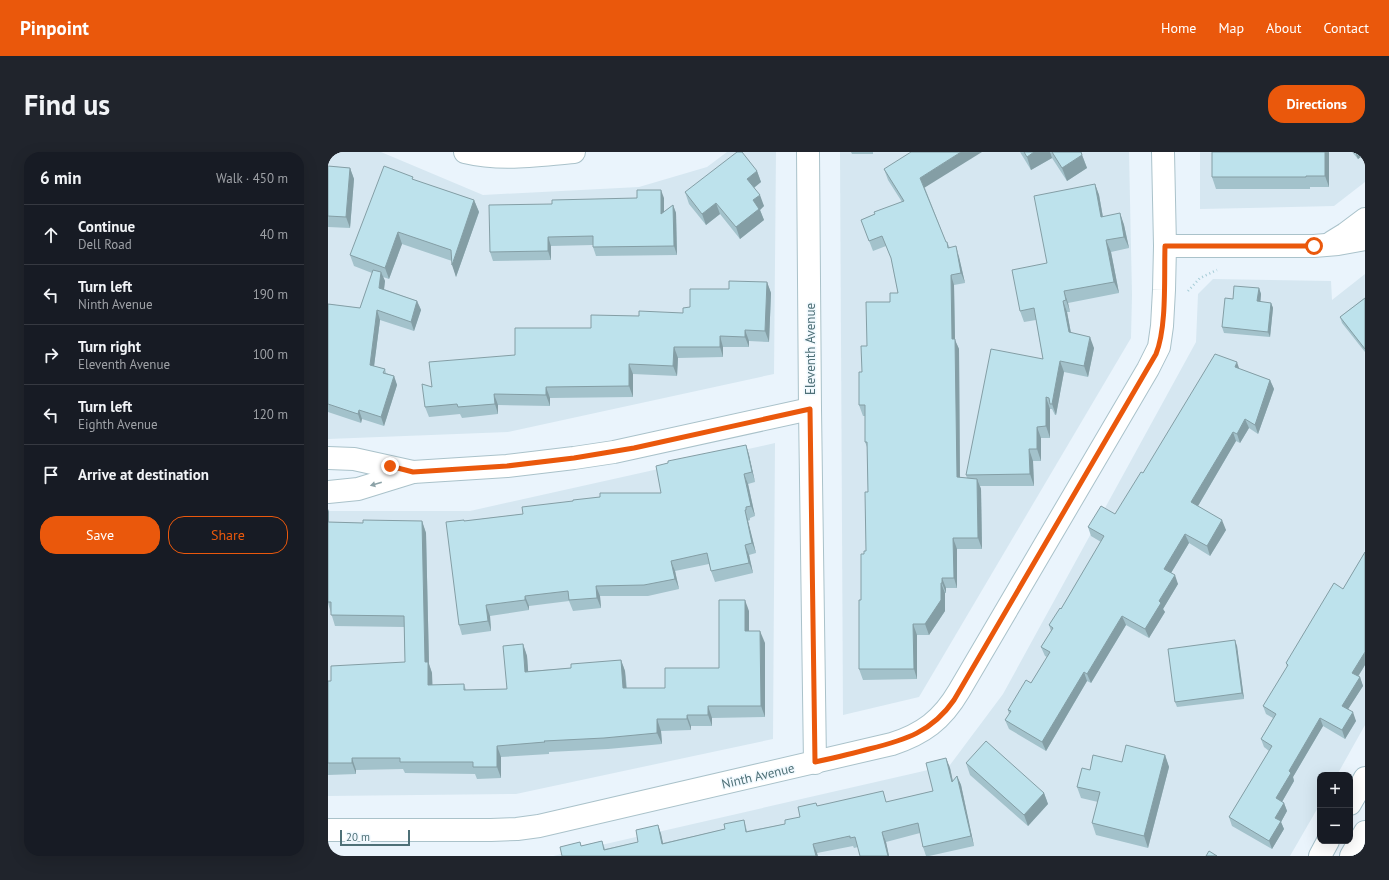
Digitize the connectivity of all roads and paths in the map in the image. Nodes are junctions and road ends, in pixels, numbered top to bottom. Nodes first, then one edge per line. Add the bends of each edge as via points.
1 (465, 152) edge
2 (574, 152) edge
3 (808, 152) edge
4 (1163, 152) edge
5 (1365, 219) edge
6 (1365, 239) edge
7 (1326, 245) junction
8 (1165, 246) junction
9 (1220, 269) dead end
10 (1188, 292) dead end
11 (810, 409) junction
12 (328, 458) edge
13 (413, 472) junction
14 (328, 492) edge
15 (815, 762) junction
16 (1365, 778) edge
17 (1353, 799) edge
18 (328, 830) edge
19 (1365, 832) edge
20 (1326, 844) edge
21 (1320, 856) edge
22 (1351, 856) edge

1 - 2 street via 512,158
3 - 11 street, Eleventh Avenue
4 - 8 street, Ninth Avenue
5 - 7 street
6 - 7 street
7 - 8 street
8 - 15 street, Ninth Avenue via 1162,326 1156,354 954,700 934,723 911,737
9 - 10 path via 1200,278
11 - 13 street via 614,452 507,466
11 - 15 street, Eleventh Avenue
12 - 13 street via 343,458
13 -> 14 street via 358,489
15 - 18 street, Ninth Avenue via 530,828
16 - 17 street
19 - 22 street
20 - 21 street

